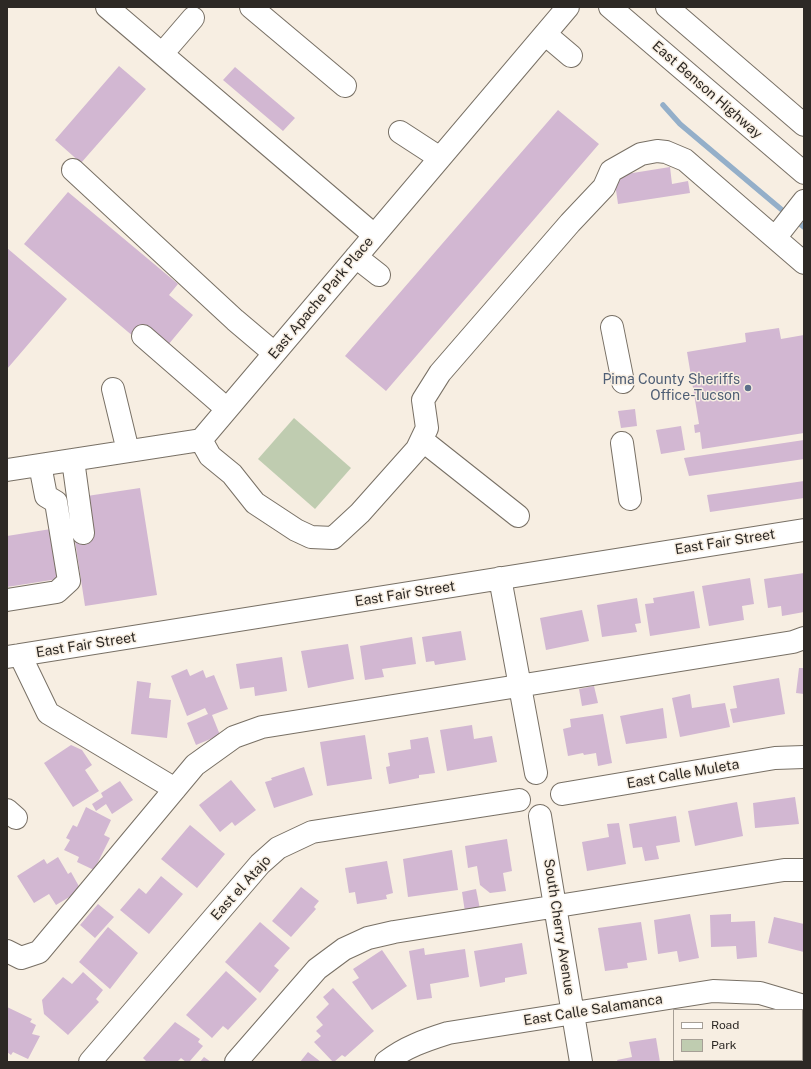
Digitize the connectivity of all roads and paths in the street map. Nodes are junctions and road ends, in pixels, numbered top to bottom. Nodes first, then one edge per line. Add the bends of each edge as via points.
1 (107, 7) edge
2 (568, 7) edge
3 (610, 7) edge
4 (667, 7) edge
5 (263, 11) edge
6 (193, 18) dead end
7 (545, 34) junction
8 (162, 54) junction
9 (571, 56) dead end
10 (345, 86) dead end
11 (804, 125) edge
12 (400, 132) dead end
13 (440, 158) junction
14 (73, 170) dead end
15 (804, 173) edge
16 (791, 218) edge
17 (374, 235) junction
18 (356, 257) junction
19 (804, 263) edge
20 (379, 274) dead end
21 (612, 327) dead end
22 (143, 336) dead end
23 (274, 353) junction
24 (623, 382) dead end
25 (113, 389) dead end
26 (227, 409) junction
27 (201, 440) junction
28 (422, 440) junction
29 (622, 443) dead end
30 (128, 451) junction
31 (73, 460) junction
32 (40, 465) junction
33 (7, 470) edge
34 (630, 499) dead end
35 (518, 516) dead end
36 (804, 530) edge
37 (83, 533) dead end
38 (500, 578) junction
39 (7, 600) edge
40 (804, 638) edge
41 (14, 656) edge
42 (520, 686) junction
43 (804, 757) edge
44 (536, 773) junction
45 (175, 789) junction
46 (562, 794) junction
47 (519, 800) junction
48 (540, 816) junction
49 (804, 870) edge
50 (555, 906) junction
51 (7, 951) edge
52 (804, 1006) edge
53 (573, 1013) junction
54 (90, 1062) edge
55 (236, 1062) edge
56 (386, 1062) edge
57 (581, 1062) edge

1 - 8 street
2 - 7 street, East Apache Park Place
3 - 15 street, East Benson Highway
4 - 11 street
5 - 10 street
6 - 8 street
7 - 9 street
7 - 13 street, East Apache Park Place
8 - 17 street
12 - 13 street
13 - 17 street, East Apache Park Place
14 - 23 street
16 - 19 street
16 - 28 street via 666,152 641,154 611,171 604,187 440,374 423,400 426,428
17 - 18 street, East Apache Park Place
18 - 20 street
18 - 23 street, East Apache Park Place
21 - 24 street
22 - 26 street
23 - 26 street, East Apache Park Place
25 - 30 street
26 - 27 street, East Apache Park Place
27 - 28 street via 210,456 232,474 255,503 296,530 334,544 417,450
27 - 30 street
28 - 35 street
29 - 34 street
30 - 31 street
31 - 32 street
31 - 37 street
32 - 33 street
32 - 39 street via 46,496 56,502 69,581 57,592
36 - 38 street, East Fair Street
38 - 41 street, East Fair Street
38 - 42 street
40 - 42 street via 793,642
41 - 45 street via 48,713
42 - 44 street
42 - 45 street via 262,727 234,737 195,766
43 - 46 street, East Calle Muleta via 775,758
44 - 46 street via 554,778
44 - 47 street via 524,780 520,786
45 - 51 street via 39,952 21,958
46 - 48 street via 558,807 553,812
47 - 48 street via 527,812
47 - 54 street, East el Atajo via 312,832 278,848 260,864
48 - 50 street, South Cherry Avenue
49 - 50 street via 784,870
50 - 53 street, South Cherry Avenue
50 - 55 street via 394,932 368,938 344,949 317,968
52 - 53 street, East Calle Salamanca via 760,993 714,991
53 - 56 street, East Calle Salamanca via 448,1033 420,1042
53 - 57 street, South Cherry Avenue

